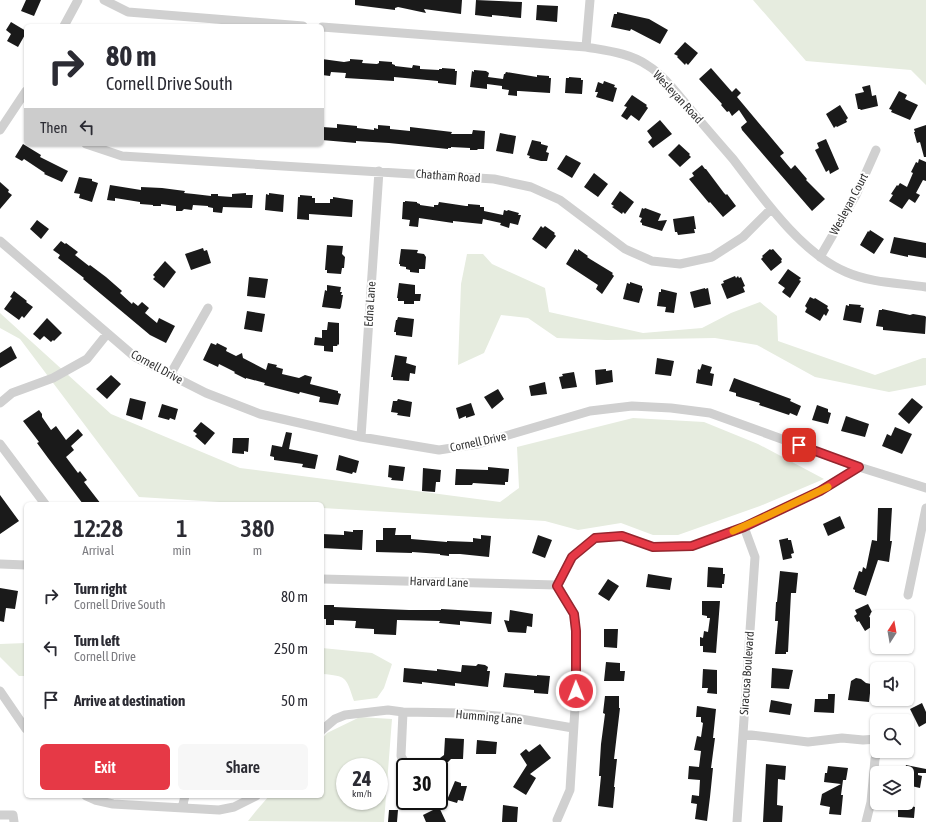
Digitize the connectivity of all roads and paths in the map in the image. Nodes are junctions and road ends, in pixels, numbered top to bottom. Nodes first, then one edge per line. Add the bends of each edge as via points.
1 (78, 0) edge
2 (104, 0) edge
3 (590, 0) edge
4 (65, 24) edge
5 (278, 24) edge
6 (324, 27) edge
7 (586, 47) junction
8 (23, 105) edge
9 (0, 130) edge
10 (92, 146) edge
11 (876, 150) dead end
12 (379, 171) junction
13 (771, 208) junction
14 (0, 241) edge
15 (820, 257) junction
16 (926, 287) edge
17 (208, 308) dead end
18 (107, 334) junction
19 (170, 375) junction
20 (0, 403) edge
21 (361, 436) junction
22 (0, 444) edge
23 (859, 467) junction
24 (926, 488) edge
25 (44, 502) edge
26 (926, 508) edge
27 (744, 527) junction
28 (0, 564) edge
29 (24, 565) edge
30 (324, 579) edge
31 (557, 586) junction
32 (908, 595) dead end
33 (0, 691) edge
34 (403, 712) junction
35 (24, 726) edge
36 (324, 728) edge
37 (573, 728) junction
38 (743, 734) junction
39 (870, 740) edge
40 (402, 758) edge
41 (874, 758) edge
42 (184, 798) edge
43 (252, 798) edge
44 (105, 799) edge
45 (182, 808) junction
46 (0, 815) edge
47 (557, 820) dead end
48 (14, 822) edge
49 (737, 822) edge
50 (866, 822) edge

1 - 4 street
2 - 5 street via 128,12
3 - 7 street
6 - 7 street, Wesleyan Road
7 - 13 street, Wesleyan Road via 622,53 647,65 670,86
8 - 9 street
10 - 12 street, Chatham Road via 122,156
11 - 15 street, Wesleyan Court via 856,195
12 - 13 street, Chatham Road via 494,178 531,187 560,200 625,249 652,261 680,264 712,257 743,237
12 - 21 street, Edna Lane
13 - 15 street, Wesleyan Road
14 - 18 street, Cornell Drive
15 - 16 street, Wesleyan Road via 846,272 878,281
17 - 19 street
18 - 19 street, Cornell Drive via 135,357
18 - 20 street via 87,359 53,378 12,393
19 - 21 street, Cornell Drive via 206,393 260,414
21 - 23 street, Cornell Drive via 438,450 478,444 590,411 632,406 671,408 710,413
22 - 25 street
23 - 24 street, Cornell Drive
23 - 27 street via 820,491
26 - 32 street
27 - 31 street via 692,546 653,547 622,536 595,538 572,557
27 - 38 street, Siracusa Boulevard via 755,556
28 - 29 street
30 - 31 street, Harvard Lane
31 - 37 street via 574,614 576,631
33 - 35 street
34 - 36 street, Humming Lane via 388,710 344,715
34 - 37 street, Humming Lane via 509,717
34 - 40 street
37 - 47 street via 570,790
38 - 39 street via 808,742 842,738
38 - 49 street, Siracusa Boulevard
41 - 50 street via 871,802
42 - 45 street
43 - 45 street via 234,807 219,810
44 - 45 street
46 - 48 street via 14,814

